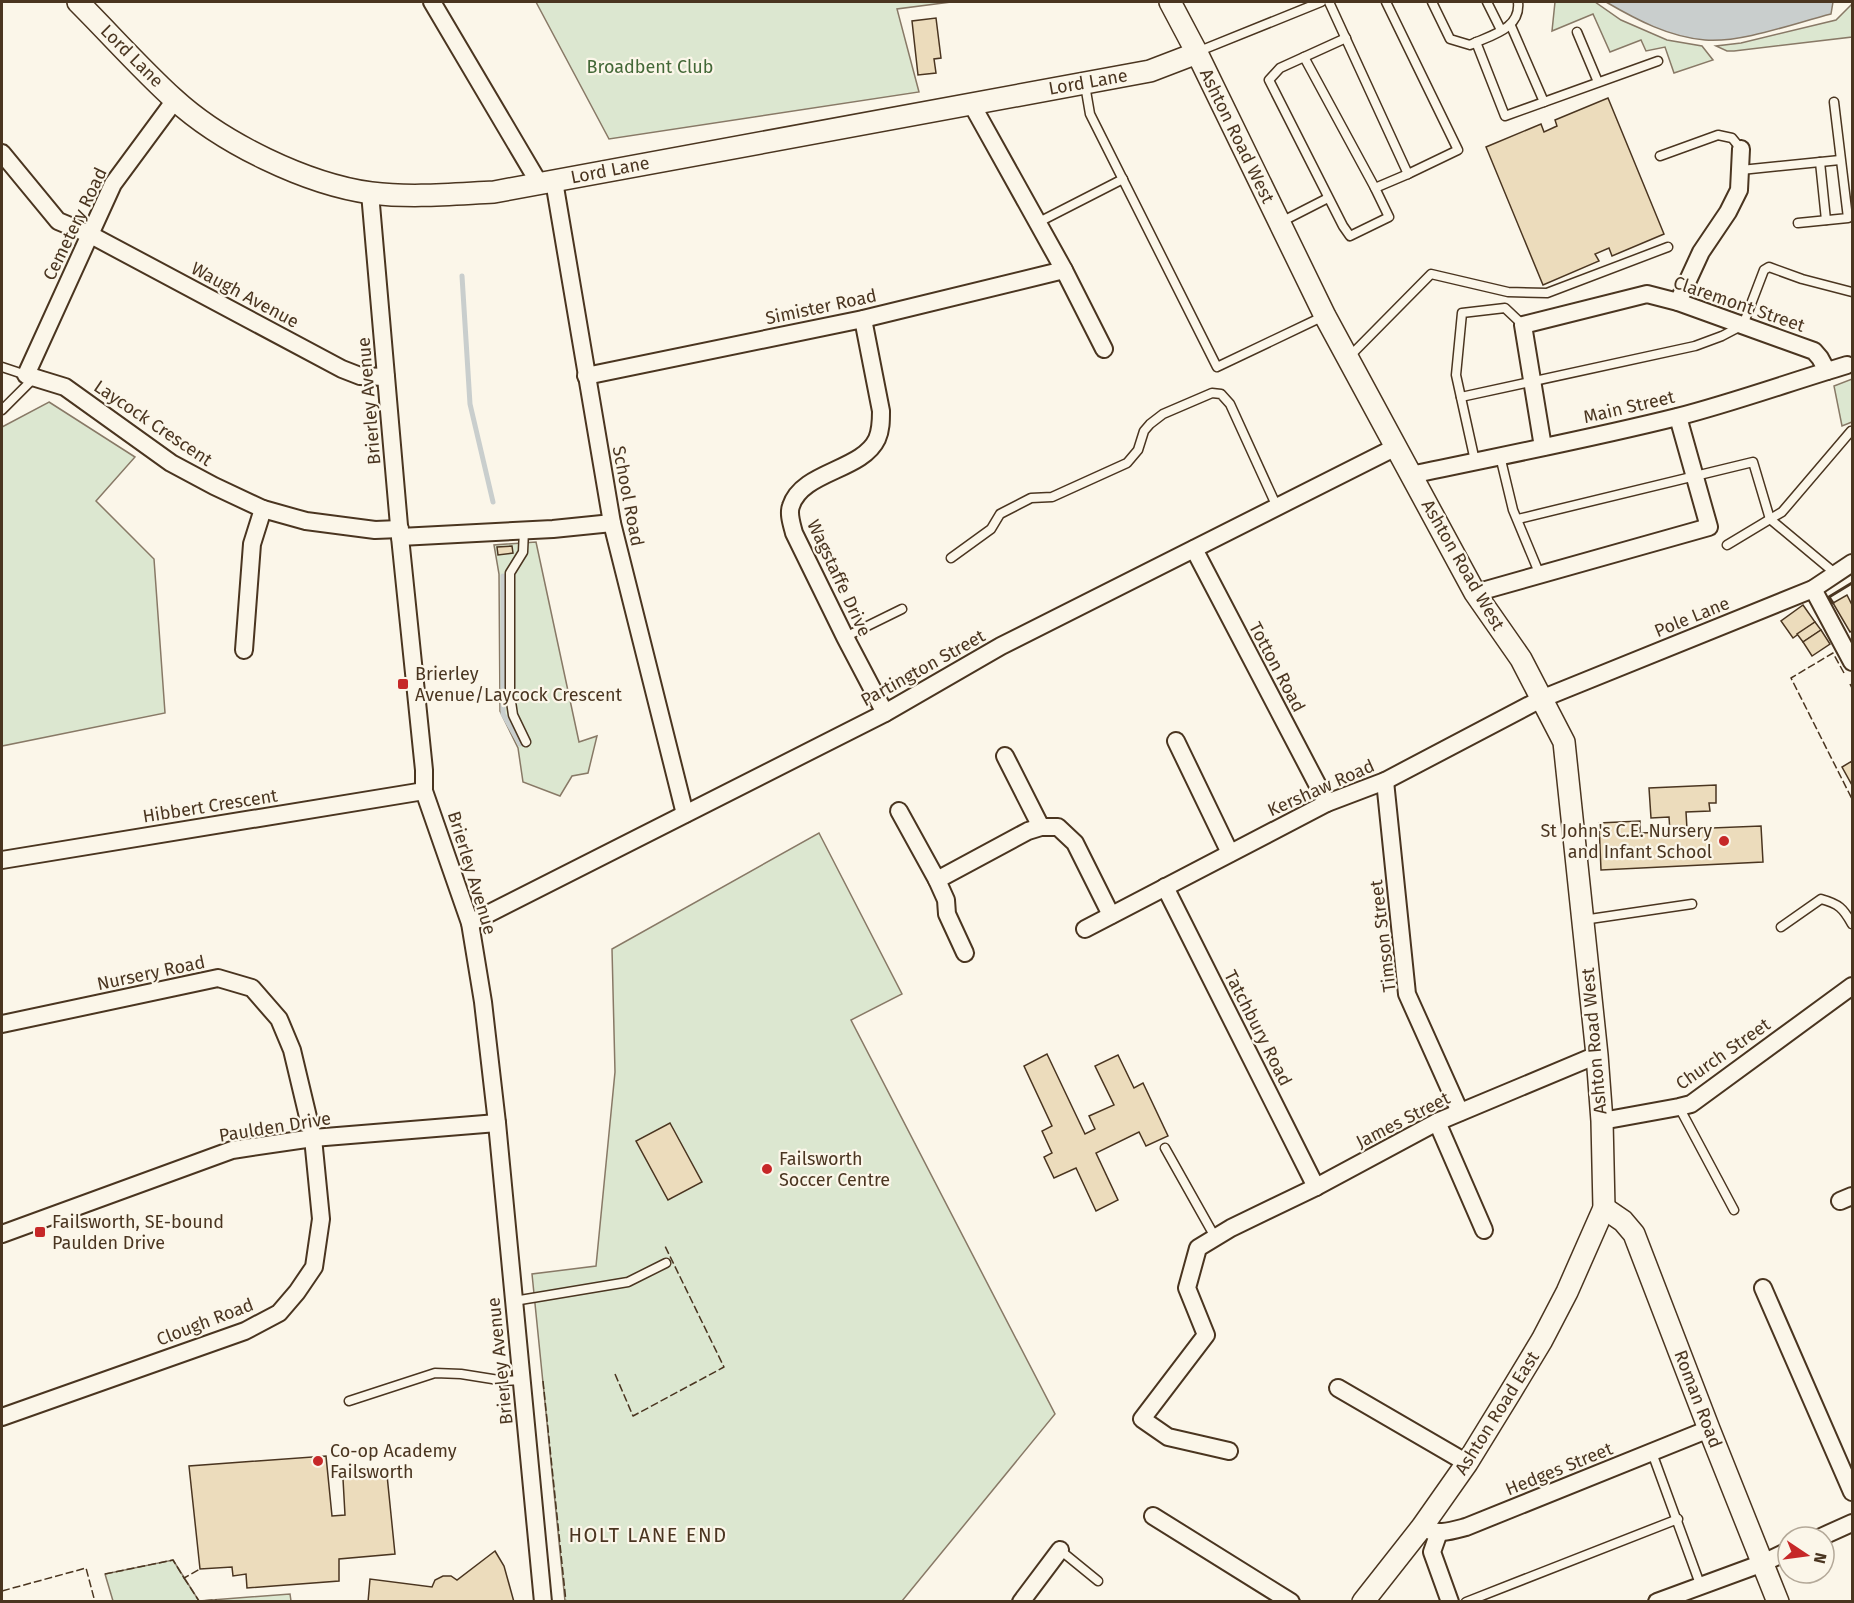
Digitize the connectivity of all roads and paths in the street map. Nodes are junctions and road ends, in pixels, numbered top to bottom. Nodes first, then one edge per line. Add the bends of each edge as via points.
1 (78, 2) edge
2 (432, 2) edge
3 (1170, 2) edge
4 (1321, 2) edge
5 (1329, 2) edge
6 (1386, 2) edge
7 (1432, 2) edge
8 (1487, 2) edge
9 (1518, 2) edge
10 (1511, 26) junction
11 (1501, 30) junction
12 (1576, 32) dead end
13 (1346, 38) junction
14 (1476, 42) junction
15 (1197, 52) junction
16 (1304, 57) junction
17 (1658, 61) dead end
18 (1085, 82) junction
19 (1598, 82) junction
20 (175, 100) junction
21 (1544, 102) junction
22 (1834, 102) dead end
23 (971, 103) junction
24 (1741, 149) joint
25 (2, 153) edge
26 (1660, 156) dead end
27 (1840, 160) junction
28 (1820, 162) junction
29 (1741, 170) junction
30 (1408, 174) junction
31 (1123, 179) junction
32 (546, 182) junction
33 (1375, 188) junction
34 (370, 192) junction
35 (1328, 198) junction
36 (1826, 220) junction
37 (1037, 223) junction
38 (1280, 223) junction
39 (1798, 223) dead end
40 (89, 234) junction
41 (1668, 247) dead end
42 (1064, 270) junction
43 (1852, 292) edge
44 (1678, 302) junction
45 (1325, 316) junction
46 (862, 319) junction
47 (1743, 325) junction
48 (1523, 326) junction
49 (1104, 349) dead end
50 (1348, 358) junction
51 (1850, 365) edge
52 (2, 367) edge
53 (1827, 371) junction
54 (30, 376) junction
55 (586, 376) junction
56 (386, 377) junction
57 (1531, 381) junction
58 (1461, 397) junction
59 (2, 410) edge
60 (1678, 417) junction
61 (1851, 431) edge
62 (1396, 447) junction
63 (1544, 447) junction
64 (1500, 456) junction
65 (1475, 461) junction
66 (1411, 475) junction
67 (1695, 476) junction
68 (1277, 507) junction
69 (263, 509) junction
70 (1518, 519) junction
71 (1770, 519) junction
72 (612, 523) junction
73 (524, 530) junction
74 (400, 533) junction
75 (1727, 545) dead end
76 (1194, 549) junction
77 (951, 558) dead end
78 (1852, 562) edge
79 (1540, 574) junction
80 (1836, 574) junction
81 (1813, 589) junction
82 (1475, 593) junction
83 (902, 609) dead end
84 (845, 637) junction
85 (244, 650) dead end
86 (1852, 662) edge
87 (1541, 699) junction
88 (885, 713) junction
89 (1176, 741) dead end
90 (526, 742) dead end
91 (1005, 756) dead end
92 (1385, 781) junction
93 (424, 791) junction
94 (1327, 803) junction
95 (899, 811) dead end
96 (684, 814) junction
97 (1041, 826) junction
98 (1230, 853) junction
99 (2, 860) edge
100 (937, 880) junction
101 (1165, 887) junction
102 (1692, 904) dead end
103 (1112, 915) junction
104 (1583, 920) junction
105 (470, 923) junction
106 (1852, 924) edge
107 (1781, 927) dead end
108 (1084, 929) dead end
109 (965, 953) dead end
110 (1852, 986) edge
111 (2, 1024) edge
112 (1597, 1054) junction
113 (1679, 1107) junction
114 (1460, 1112) junction
115 (1602, 1121) junction
116 (1437, 1122) junction
117 (496, 1123) junction
118 (313, 1138) junction
119 (1165, 1148) dead end
120 (1316, 1187) junction
121 (1604, 1208) junction
122 (1734, 1210) dead end
123 (1484, 1230) dead end
124 (2, 1234) edge
125 (1215, 1237) junction
126 (666, 1263) dead end
127 (1763, 1288) dead end
128 (514, 1301) junction
129 (522, 1380) junction
130 (1338, 1388) dead end
131 (349, 1401) dead end
132 (2, 1417) edge
133 (1709, 1429) junction
134 (1651, 1450) junction
135 (1229, 1451) dead end
136 (1467, 1463) junction
137 (1852, 1492) edge
138 (1153, 1516) dead end
139 (1678, 1519) junction
140 (1852, 1523) edge
141 (1430, 1529) junction
142 (1836, 1530) edge
143 (1060, 1550) joint
144 (1776, 1557) edge
145 (1763, 1563) junction
146 (1098, 1581) dead end
147 (1700, 1584) junction
148 (543, 1602) edge
149 (1020, 1602) edge
150 (1291, 1602) edge
151 (1363, 1602) edge
152 (1450, 1602) edge
153 (1466, 1602) edge
154 (1657, 1602) edge
155 (1778, 1602) edge

1 - 20 street, Lord Lane
2 - 32 street
3 - 15 street, Ashton Road West
4 - 15 lane
5 - 13 lane
6 - 30 lane via 1458,150
7 - 14 lane via 1450,39 1470,45
8 - 11 lane
9 - 10 lane
10 - 11 lane
10 - 21 lane
11 - 14 lane
12 - 19 lane
13 - 16 lane
13 - 30 lane
14 - 21 lane via 1505,116
15 - 18 street, Lord Lane via 1150,71
15 - 38 street, Ashton Road West
16 - 33 lane
16 - 35 lane via 1280,68 1269,80
17 - 19 lane
18 - 23 street, Lord Lane
18 - 31 lane via 1090,114
19 - 21 lane
20 - 34 street, Lord Lane via 218,132 268,160 314,179
20 - 40 street, Cemetery Road via 113,184
22 - 27 lane
23 - 32 street, Lord Lane
23 - 37 street
24 - 26 lane via 1732,138 1718,135
24 - 29 street
25 - 40 street, Waugh Avenue via 58,221
27 - 28 lane
27 - 36 lane via 1848,218
28 - 29 lane
28 - 36 lane
29 - 44 street via 1733,201 1701,252
30 - 33 lane
31 - 37 lane
31 - 45 lane via 1217,367
32 - 34 street, Lord Lane via 494,192 421,196
32 - 55 street, School Road
33 - 35 lane via 1389,216 1350,236
34 - 56 street, Brierley Avenue
35 - 38 lane
36 - 39 lane
37 - 42 street
38 - 45 street, Ashton Road West
40 - 54 street, Cemetery Road
40 - 56 street, Waugh Avenue via 342,369 360,376
41 - 50 lane via 1547,293 1508,292 1431,274
42 - 46 street, Simister Road
42 - 49 street
43 - 47 lane via 1769,267 1764,270
44 - 47 street, Claremont Street
44 - 48 street, Claremont Street via 1647,294
45 - 50 street, Ashton Road West
46 - 55 street, Simister Road
46 - 84 street, Wagstaffe Drive via 881,411 878,438 856,459 805,487 790,507 794,533
47 - 53 street, Claremont Street via 1814,351
47 - 57 lane via 1695,346
48 - 57 street
48 - 58 lane via 1505,308 1462,313 1456,375
50 - 62 street, Ashton Road West
51 - 53 street, Main Street
52 - 54 lane
53 - 60 street, Main Street
54 - 59 lane
54 - 69 street, Laycock Crescent via 65,387 171,463
55 - 72 street, School Road
56 - 74 street, Brierley Avenue
57 - 58 lane
57 - 63 street
58 - 65 lane
60 - 63 street, Main Street
60 - 67 street
61 - 71 lane via 1782,512
62 - 66 street, Ashton Road West
62 - 68 street, Partington Street
63 - 64 street, Main Street
64 - 65 street, Main Street
64 - 70 lane
65 - 66 street, Main Street
66 - 82 street, Ashton Road West
67 - 70 lane
67 - 71 lane via 1753,462
67 - 79 street via 1709,527
68 - 76 street, Partington Street
68 - 77 lane via 1230,404 1221,394 1212,393 1163,414 1150,424 1138,450 1127,462 1052,497 1031,498 1000,514 991,529
69 - 74 street, Laycock Crescent via 306,521
69 - 85 street via 252,544
70 - 79 lane
71 - 75 lane
71 - 80 lane
72 - 73 street, Laycock Crescent
72 - 96 street, School Road
73 - 74 street, Laycock Crescent
73 - 90 lane via 523,552 510,573 510,695 513,715
74 - 93 street, Brierley Avenue
76 - 88 street, Partington Street via 1001,646
76 - 94 street, Totton Road
78 - 80 street, Pole Lane
79 - 82 street
80 - 81 street, Pole Lane
81 - 86 street
81 - 87 street, Pole Lane
82 - 87 street, Ashton Road West via 1521,659
83 - 84 lane
84 - 88 street, Wagstaffe Drive
87 - 92 street, Kershaw Road
87 - 104 street, Ashton Road West via 1564,742
88 - 96 street, Partington Street
89 - 98 street
91 - 97 street
92 - 94 street, Kershaw Road
92 - 114 street, Timson Street via 1407,994
93 - 99 street, Hibbert Crescent
93 - 105 street, Brierley Avenue
94 - 98 street, Kershaw Road
95 - 100 street
96 - 105 street, Partington Street
97 - 100 street
97 - 103 street via 1058,827 1075,843
98 - 101 street, Kershaw Road
100 - 109 street
101 - 103 street, Kershaw Road
101 - 120 street, Tatchbury Road
102 - 104 lane
103 - 108 street, Kershaw Road
104 - 112 street, Ashton Road West
105 - 117 street, Brierley Avenue
106 - 107 lane via 1837,904 1821,898
110 - 113 street, Church Street via 1691,1104
111 - 118 street, Nursery Road via 218,978 252,988 279,1019 292,1050
112 - 114 street, James Street
112 - 115 street, Ashton Road West
113 - 115 street, Church Street
113 - 122 lane
114 - 116 street, James Street
115 - 121 street, Ashton Road West
116 - 120 street, James Street
116 - 123 street
117 - 118 street, Paulden Drive
117 - 128 street, Brierley Avenue
118 - 124 street, Paulden Drive via 232,1150
118 - 132 street, Clough Road via 321,1219 314,1267 279,1313 245,1331
119 - 125 lane
120 - 125 street, James Street
121 - 133 street, Roman Road via 1634,1234
121 - 136 street, Ashton Road East via 1542,1340
125 - 135 street, James Street via 1198,1248 1186,1288 1206,1335 1142,1419 1168,1437
126 - 128 lane via 628,1282
127 - 137 street
128 - 129 street, Brierley Avenue
129 - 131 lane via 435,1373
129 - 148 street, Brierley Avenue
130 - 136 street
133 - 134 street, Hedges Street
133 - 145 street, Roman Road
134 - 139 lane
134 - 141 street, Hedges Street via 1466,1527
136 - 141 street, Ashton Road East
138 - 150 street
139 - 147 lane
139 - 153 lane
140 - 142 street
141 - 151 street, Ashton Road East
141 - 152 street via 1432,1552
143 - 146 lane
143 - 149 street
144 - 145 street
145 - 147 street
145 - 155 street, Roman Road
147 - 154 street

